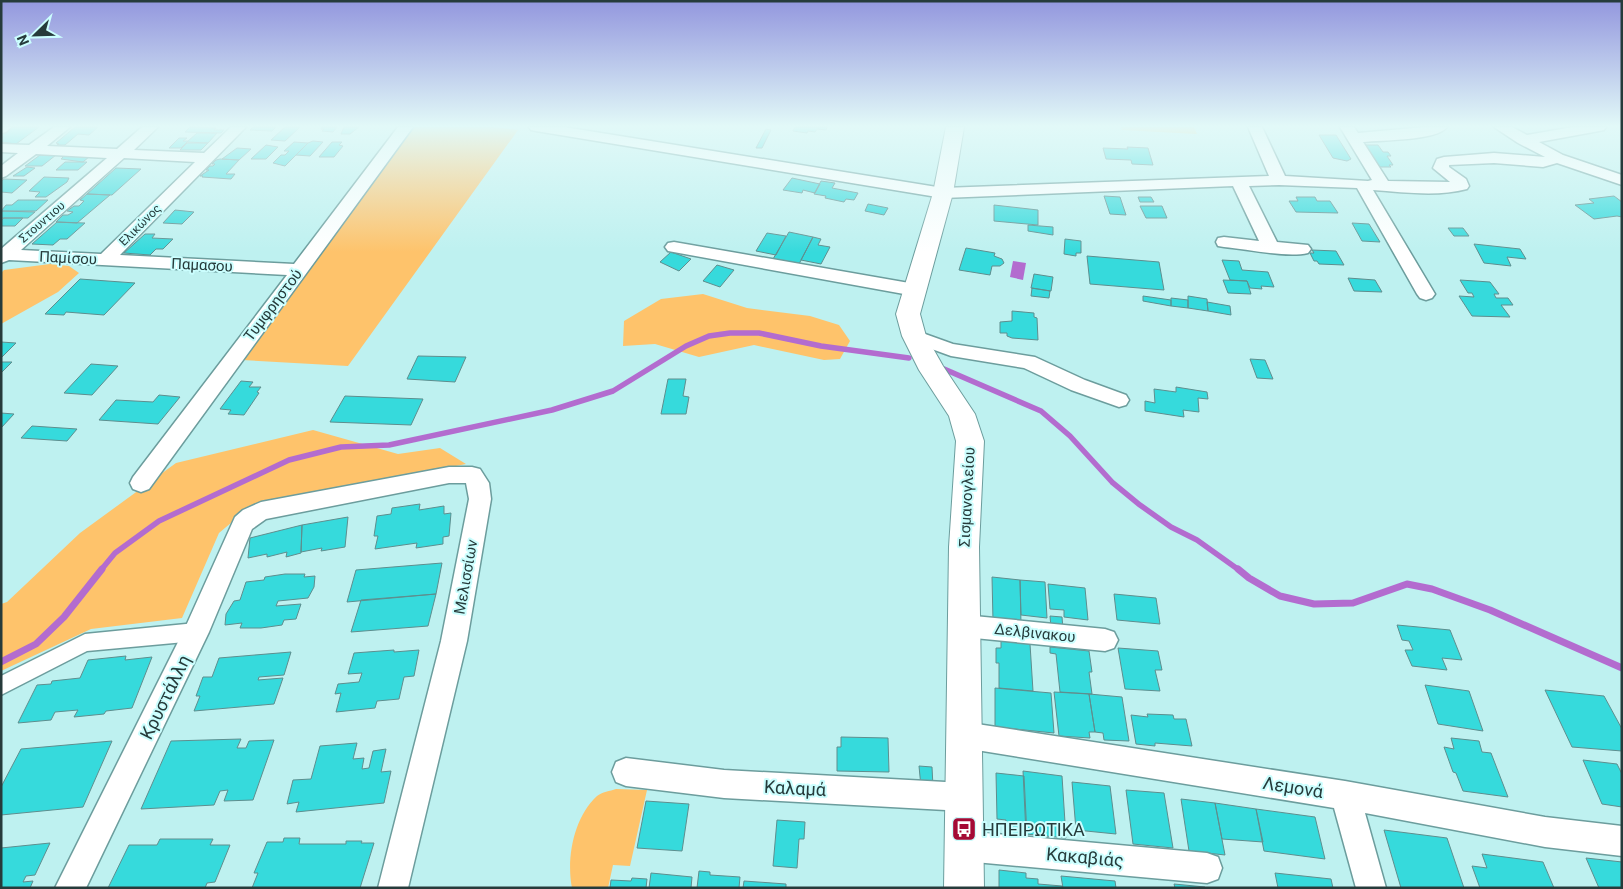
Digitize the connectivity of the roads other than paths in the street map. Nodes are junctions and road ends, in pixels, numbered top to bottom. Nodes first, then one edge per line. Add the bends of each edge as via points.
1 (101, 168) edge
2 (197, 168) edge
3 (375, 168) edge
4 (792, 168) edge
5 (947, 168) edge
6 (1274, 168) edge
7 (1372, 168) edge
8 (1442, 168) edge
9 (1589, 168) edge
10 (1279, 180) junction
11 (1622, 180) edge
12 (1239, 182) junction
13 (1362, 184) junction
14 (1383, 186) junction
15 (943, 193) junction
16 (1224, 242) dead end
17 (674, 247) dead end
18 (1271, 247) junction
19 (1302, 249) dead end
20 (3, 255) edge
21 (105, 260) junction
22 (299, 270) junction
23 (915, 290) junction
24 (1426, 294) dead end
25 (914, 336) junction
26 (1119, 400) dead end
27 (141, 483) dead end
28 (261, 511) joint
29 (964, 626) junction
30 (196, 632) junction
31 (1106, 640) dead end
32 (1, 686) edge
33 (964, 735) junction
34 (626, 772) dead end
35 (1345, 795) junction
36 (964, 797) junction
37 (1622, 841) edge
38 (964, 846) junction
39 (1207, 868) dead end
40 (70, 888) edge
41 (393, 888) edge
42 (964, 888) edge
43 (1371, 888) edge

1 - 20 street, Στουντιου
2 - 21 street, Ελικώνος
3 - 22 street, Τυμφρηστού
4 - 15 street
5 - 15 street, Σισμανογλείου
6 - 10 street
7 - 14 street
8 - 14 street via 1461,186
9 - 11 street
10 - 12 street
10 - 13 street
12 - 15 street
12 - 18 street
13 - 14 street
13 - 24 street
15 - 23 street, Σισμανογλείου
16 - 18 street
17 - 23 street
18 - 19 street
20 - 21 street, Παμίσου
21 - 22 street, Παμασου
22 - 27 street, Τυμφρηστού
23 - 25 street, Σισμανογλείου via 908,314
25 - 26 street via 951,350 1028,362
25 - 29 street, Σισμανογλείου via 962,414 969,433
28 - 30 street, Κρυστάλλη via 251,516 238,531
28 - 41 street, Μελισσίων via 448,475 472,475 480,489 454,641
29 - 31 street, Δελβινακου
29 - 33 street, Σισμανογλείου
30 - 32 street via 85,643
30 - 40 street, Κρυστάλλη
33 - 35 street, Λεμονά
33 - 36 street, Σισμανογλείου
34 - 36 street, Καλαμά via 724,784
35 - 37 street, Λεμονά via 1545,832
35 - 43 street
36 - 38 street, Σισμανογλείου
38 - 39 street, Κακαβιάς
38 - 42 street, Σισμανογλείου

